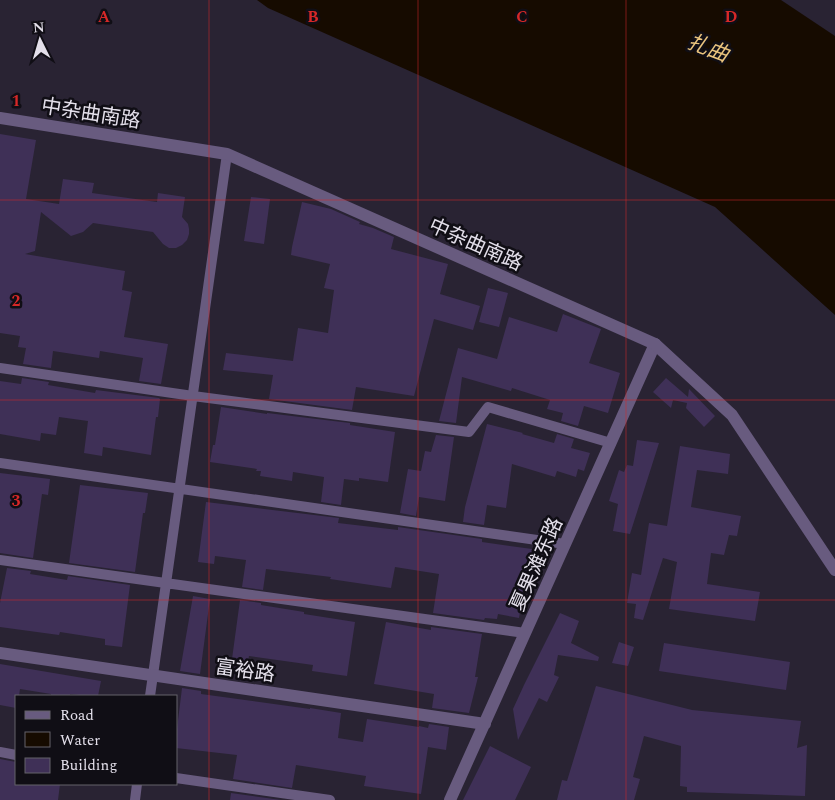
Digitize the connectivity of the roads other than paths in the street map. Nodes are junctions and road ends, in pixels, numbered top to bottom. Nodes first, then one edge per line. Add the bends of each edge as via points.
1 (0, 118) edge
2 (227, 154) junction
3 (655, 344) junction
4 (0, 368) edge
5 (193, 396) junction
6 (610, 443) junction
7 (0, 463) edge
8 (179, 489) junction
9 (566, 544) junction
10 (0, 560) edge
11 (835, 570) edge
12 (166, 583) junction
13 (526, 633) junction
14 (0, 654) edge
15 (153, 676) junction
16 (150, 695) edge
17 (485, 724) junction
18 (0, 752) edge
19 (15, 755) edge
20 (178, 778) edge
21 (137, 785) edge
22 (135, 800) edge
23 (330, 800) edge
24 (450, 800) edge

1 - 2 street, 中杂曲南路
2 - 3 street, 中杂曲南路
2 - 5 lane
3 - 6 street, 夏果滩东路
3 - 11 street, 中杂曲南路 via 732,415
4 - 5 lane
5 - 6 lane via 469,432 488,407
5 - 8 lane
6 - 9 street, 夏果滩东路
7 - 8 lane
8 - 9 lane
8 - 12 lane
9 - 13 street, 夏果滩东路
10 - 12 lane
12 - 13 lane
12 - 15 lane
13 - 17 street, 夏果滩东路
14 - 15 street, 富裕路
15 - 16 lane
15 - 17 street, 富裕路
17 - 24 street, 夏果滩东路
18 - 19 lane
20 - 23 lane
21 - 22 lane

